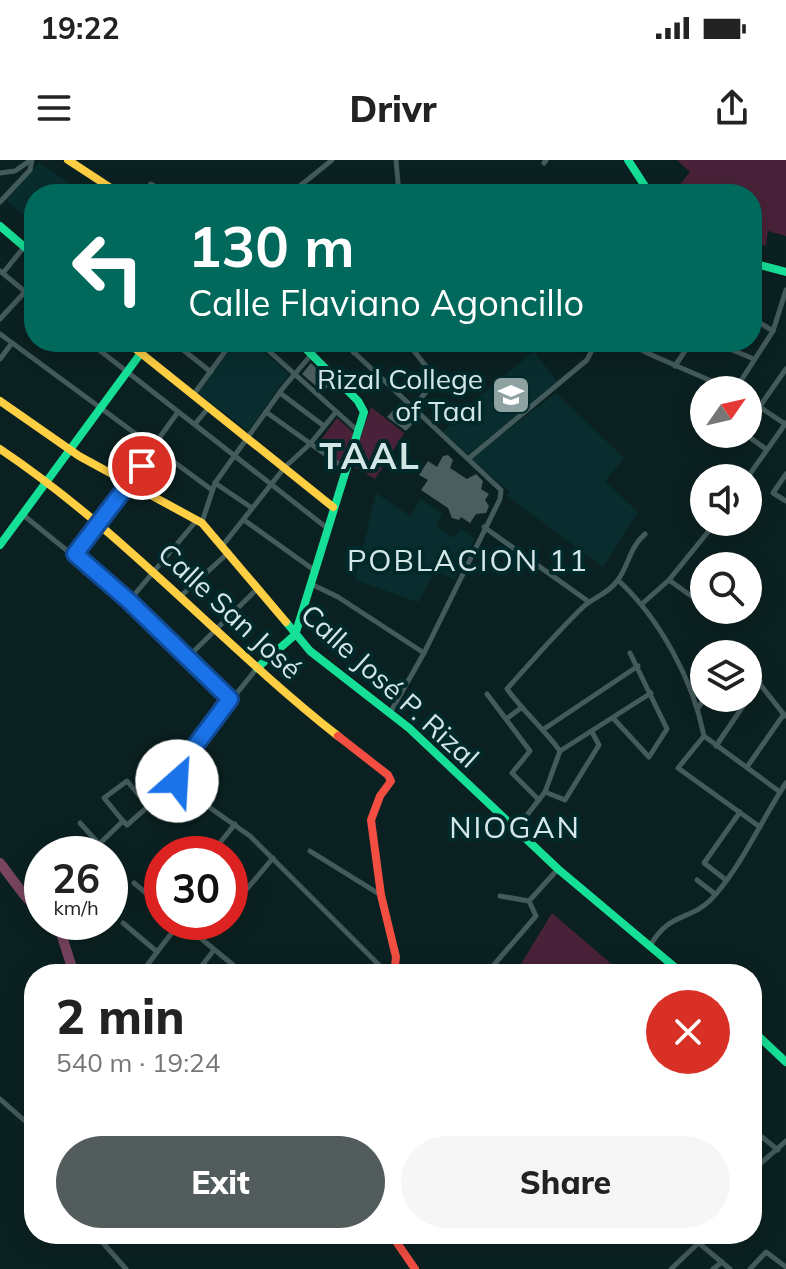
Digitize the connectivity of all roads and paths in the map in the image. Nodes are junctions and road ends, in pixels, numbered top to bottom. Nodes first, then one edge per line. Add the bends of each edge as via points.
1 (31, 160) edge
2 (68, 160) edge
3 (332, 160) edge
4 (396, 160) edge
5 (628, 160) edge
6 (0, 173) edge
7 (102, 184) edge
8 (302, 184) edge
9 (398, 184) edge
10 (644, 184) edge
11 (0, 202) edge
12 (0, 226) edge
13 (24, 247) joint
14 (762, 266) edge
15 (1, 272) edge
16 (786, 272) edge
17 (786, 290) edge
18 (24, 291) edge
19 (24, 295) edge
20 (785, 299) edge
21 (0, 319) edge
22 (762, 324) edge
23 (773, 331) junction
24 (0, 334) edge
25 (12, 343) junction
26 (762, 347) edge
27 (24, 352) edge
28 (24, 352) edge
29 (101, 352) edge
30 (141, 352) joint
31 (186, 352) edge
32 (225, 352) edge
33 (270, 352) edge
34 (415, 352) edge
35 (591, 352) edge
36 (648, 352) edge
37 (683, 352) edge
38 (737, 352) edge
39 (759, 352) edge
40 (354, 353) edge
41 (312, 354) joint
42 (0, 359) edge
43 (754, 359) junction
44 (675, 366) junction
45 (786, 369) edge
46 (126, 372) junction
47 (211, 372) junction
48 (294, 374) junction
49 (700, 376) edge
50 (743, 376) edge
51 (280, 393) junction
52 (194, 394) junction
53 (0, 401) edge
54 (762, 403) edge
55 (210, 406) junction
56 (99, 407) junction
57 (414, 407) junction
58 (762, 407) edge
59 (178, 412) junction
60 (266, 412) junction
61 (336, 412) junction
62 (195, 424) junction
63 (786, 424) edge
64 (324, 426) junction
65 (358, 431) junction
66 (248, 436) junction
67 (310, 444) junction
68 (156, 446) junction
69 (762, 446) edge
70 (0, 449) edge
71 (69, 449) junction
72 (766, 449) junction
73 (234, 455) junction
74 (468, 459) junction
75 (756, 464) edge
76 (285, 467) junction
77 (346, 469) junction
78 (786, 474) edge
79 (46, 479) junction
80 (215, 483) junction
81 (271, 484) junction
82 (128, 485) junction
83 (212, 490) junction
84 (786, 501) edge
85 (333, 507) junction
86 (252, 508) junction
87 (22, 514) junction
88 (244, 520) junction
89 (99, 522) junction
90 (199, 522) junction
91 (484, 527) junction
92 (327, 528) junction
93 (645, 534) dead end
94 (705, 536) edge
95 (0, 545) edge
96 (226, 548) junction
97 (75, 554) junction
98 (155, 570) junction
99 (314, 570) junction
100 (618, 580) junction
101 (669, 580) junction
102 (310, 584) junction
103 (257, 589) junction
104 (182, 595) junction
105 (690, 595) edge
106 (129, 601) junction
107 (589, 602) junction
108 (643, 603) junction
109 (217, 629) junction
110 (296, 633) junction
111 (424, 653) junction
112 (630, 653) dead end
113 (186, 659) junction
114 (638, 666) junction
115 (257, 668) junction
116 (762, 684) edge
117 (651, 693) junction
118 (690, 693) edge
119 (487, 694) dead end
120 (230, 699) junction
121 (521, 708) junction
122 (699, 712) edge
123 (739, 712) edge
124 (390, 713) junction
125 (785, 715) edge
126 (613, 718) junction
127 (506, 719) junction
128 (544, 729) junction
129 (592, 732) junction
130 (704, 736) junction
131 (716, 746) junction
132 (560, 751) junction
133 (747, 767) junction
134 (177, 781) junction
135 (786, 783) edge
136 (545, 792) junction
137 (780, 792) junction
138 (539, 800) junction
139 (148, 806) junction
140 (740, 812) junction
141 (123, 821) junction
142 (80, 823) dead end
143 (235, 824) junction
144 (760, 827) junction
145 (515, 829) junction
146 (92, 836) edge
147 (107, 836) edge
148 (225, 836) edge
149 (310, 851) dead end
150 (273, 858) junction
151 (558, 869) junction
152 (697, 880) dead end
153 (727, 880) junction
154 (134, 883) dead end
155 (248, 888) edge
156 (144, 891) edge
157 (381, 895) junction
158 (716, 895) junction
159 (500, 896) dead end
160 (529, 901) junction
161 (128, 927) edge
162 (164, 940) edge
163 (204, 940) edge
164 (650, 947) junction
165 (155, 950) junction
166 (214, 950) junction
167 (148, 964) dead end
168 (203, 964) edge
169 (232, 964) edge
170 (378, 964) edge
171 (395, 964) edge
172 (495, 964) edge
173 (671, 964) edge
174 (762, 1039) edge
175 (786, 1062) edge
176 (0, 1099) edge
177 (24, 1120) edge
178 (762, 1137) edge
179 (786, 1141) edge
180 (778, 1150) junction
181 (762, 1161) edge
182 (104, 1244) edge
183 (398, 1244) edge
184 (700, 1244) joint
185 (722, 1262) junction
186 (786, 1267) edge
187 (126, 1269) edge
188 (415, 1269) edge
189 (671, 1269) edge
190 (713, 1269) edge
191 (730, 1269) edge
192 (750, 1269) edge

1 - 6 street
1 - 11 street via 30,170
2 - 7 street
3 - 8 street
4 - 9 street
5 - 10 street
12 - 13 street
13 - 15 street
14 - 16 street
15 - 18 street
17 - 20 street
19 - 21 street
20 - 23 street
22 - 23 street
23 - 26 street
24 - 25 street
25 - 27 street
25 - 42 street
28 - 56 street
29 - 46 street
30 - 46 street
30 - 52 street
31 - 47 street
32 - 47 street
33 - 48 street
34 - 57 street via 436,379
35 - 74 street
36 - 44 street
37 - 44 street
38 - 43 street
39 - 43 street
40 - 57 street
41 - 48 street
41 - 65 street via 361,405
43 - 50 street
44 - 49 street
45 - 54 street
46 - 56 street
46 - 59 street
47 - 52 street
48 - 51 street
48 - 61 street
51 - 60 street
51 - 64 street
52 - 55 street
53 - 71 street, Calle José P. Rizal
55 - 62 street
55 - 66 street
56 - 68 street
56 - 71 street
57 - 74 street
58 - 63 street
59 - 62 street
59 - 68 street
60 - 66 street
60 - 67 street
61 - 64 street
61 - 65 street
62 - 73 street
63 - 72 street
64 - 67 street
65 - 77 street
66 - 73 street
66 - 76 street
67 - 76 street
67 - 77 street
68 - 82 street
68 - 83 street
69 - 72 street
70 - 79 street, Calle San José
71 - 79 street
71 - 82 street, Calle José P. Rizal
72 - 75 street
73 - 80 street
73 - 81 street
74 - 91 street via 501,490
76 - 81 street
76 - 85 street
77 - 85 street
78 - 84 street via 773,493
79 - 87 street
79 - 89 street, Calle San José
80 - 83 street
80 - 86 street
81 - 86 street
81 - 92 street
82 - 89 street
82 - 90 street, Calle José P. Rizal
83 - 90 street
85 - 92 street
86 - 88 street
87 - 95 street
87 - 97 street
88 - 96 street
88 - 99 street
89 - 97 street
89 - 98 street, Calle San José
90 - 96 street, Calle José P. Rizal
90 - 98 street
91 - 107 street
91 - 111 street
92 - 99 street
93 - 100 street via 632,547
94 - 101 street
96 - 103 street, Calle José P. Rizal
96 - 104 street
97 - 106 street
98 - 104 street, Calle San José
98 - 106 street
99 - 102 street
100 - 107 street via 600,599
100 - 108 street
101 - 105 street
101 - 108 street
102 - 110 street
102 - 111 street
103 - 109 street
103 - 110 street, Calle José P. Rizal
104 - 109 street, Calle San José
106 - 113 street
107 - 121 street via 507,689
108 - 118 street
109 - 113 street
109 - 115 street, Calle San José
110 - 115 street
110 - 124 street, Calle José P. Rizal via 326,665
111 - 124 street
112 - 114 street
113 - 120 street
114 - 117 street
114 - 128 street
115 - 120 street
115 - 157 street, Calle San José via 388,775 391,781 371,820
116 - 125 street
117 - 126 street
117 - 126 street via 667,729 649,757
119 - 127 street
120 - 134 street via 182,762
121 - 127 street
121 - 128 street
122 - 130 street
123 - 131 street
124 - 145 street, Calle José P. Rizal
125 - 133 street
126 - 129 street
127 - 138 street via 530,751 512,773
128 - 132 street
129 - 132 street
129 - 136 street via 599,745 565,800
130 - 131 street
130 - 140 street via 678,768
131 - 133 street
132 - 136 street
133 - 137 street
134 - 139 street
134 - 143 street
135 - 137 street
136 - 138 street
137 - 144 street
138 - 145 street
139 - 141 street via 127,825
139 - 141 street via 127,781 104,798
140 - 144 street
140 - 153 street via 704,863
141 - 147 street
142 - 146 street
143 - 148 street
143 - 150 street
144 - 153 street
145 - 151 street, Calle José P. Rizal
149 - 157 street
150 - 155 street
150 - 170 street
151 - 160 street
151 - 164 street, Calle José P. Rizal
152 - 158 street
153 - 158 street
154 - 156 street
157 - 171 street
158 - 164 street via 692,915 679,915 658,932
159 - 160 street
160 - 172 street via 536,916
161 - 165 street
162 - 165 street
163 - 166 street
164 - 173 street, Calle José P. Rizal
165 - 167 street
166 - 168 street
166 - 169 street
174 - 175 street
176 - 177 street
178 - 180 street
179 - 180 street
180 - 181 street
182 - 187 street
183 - 188 street
184 - 185 street
184 - 189 street
185 - 190 street
185 - 191 street
186 - 192 street via 766,1252

